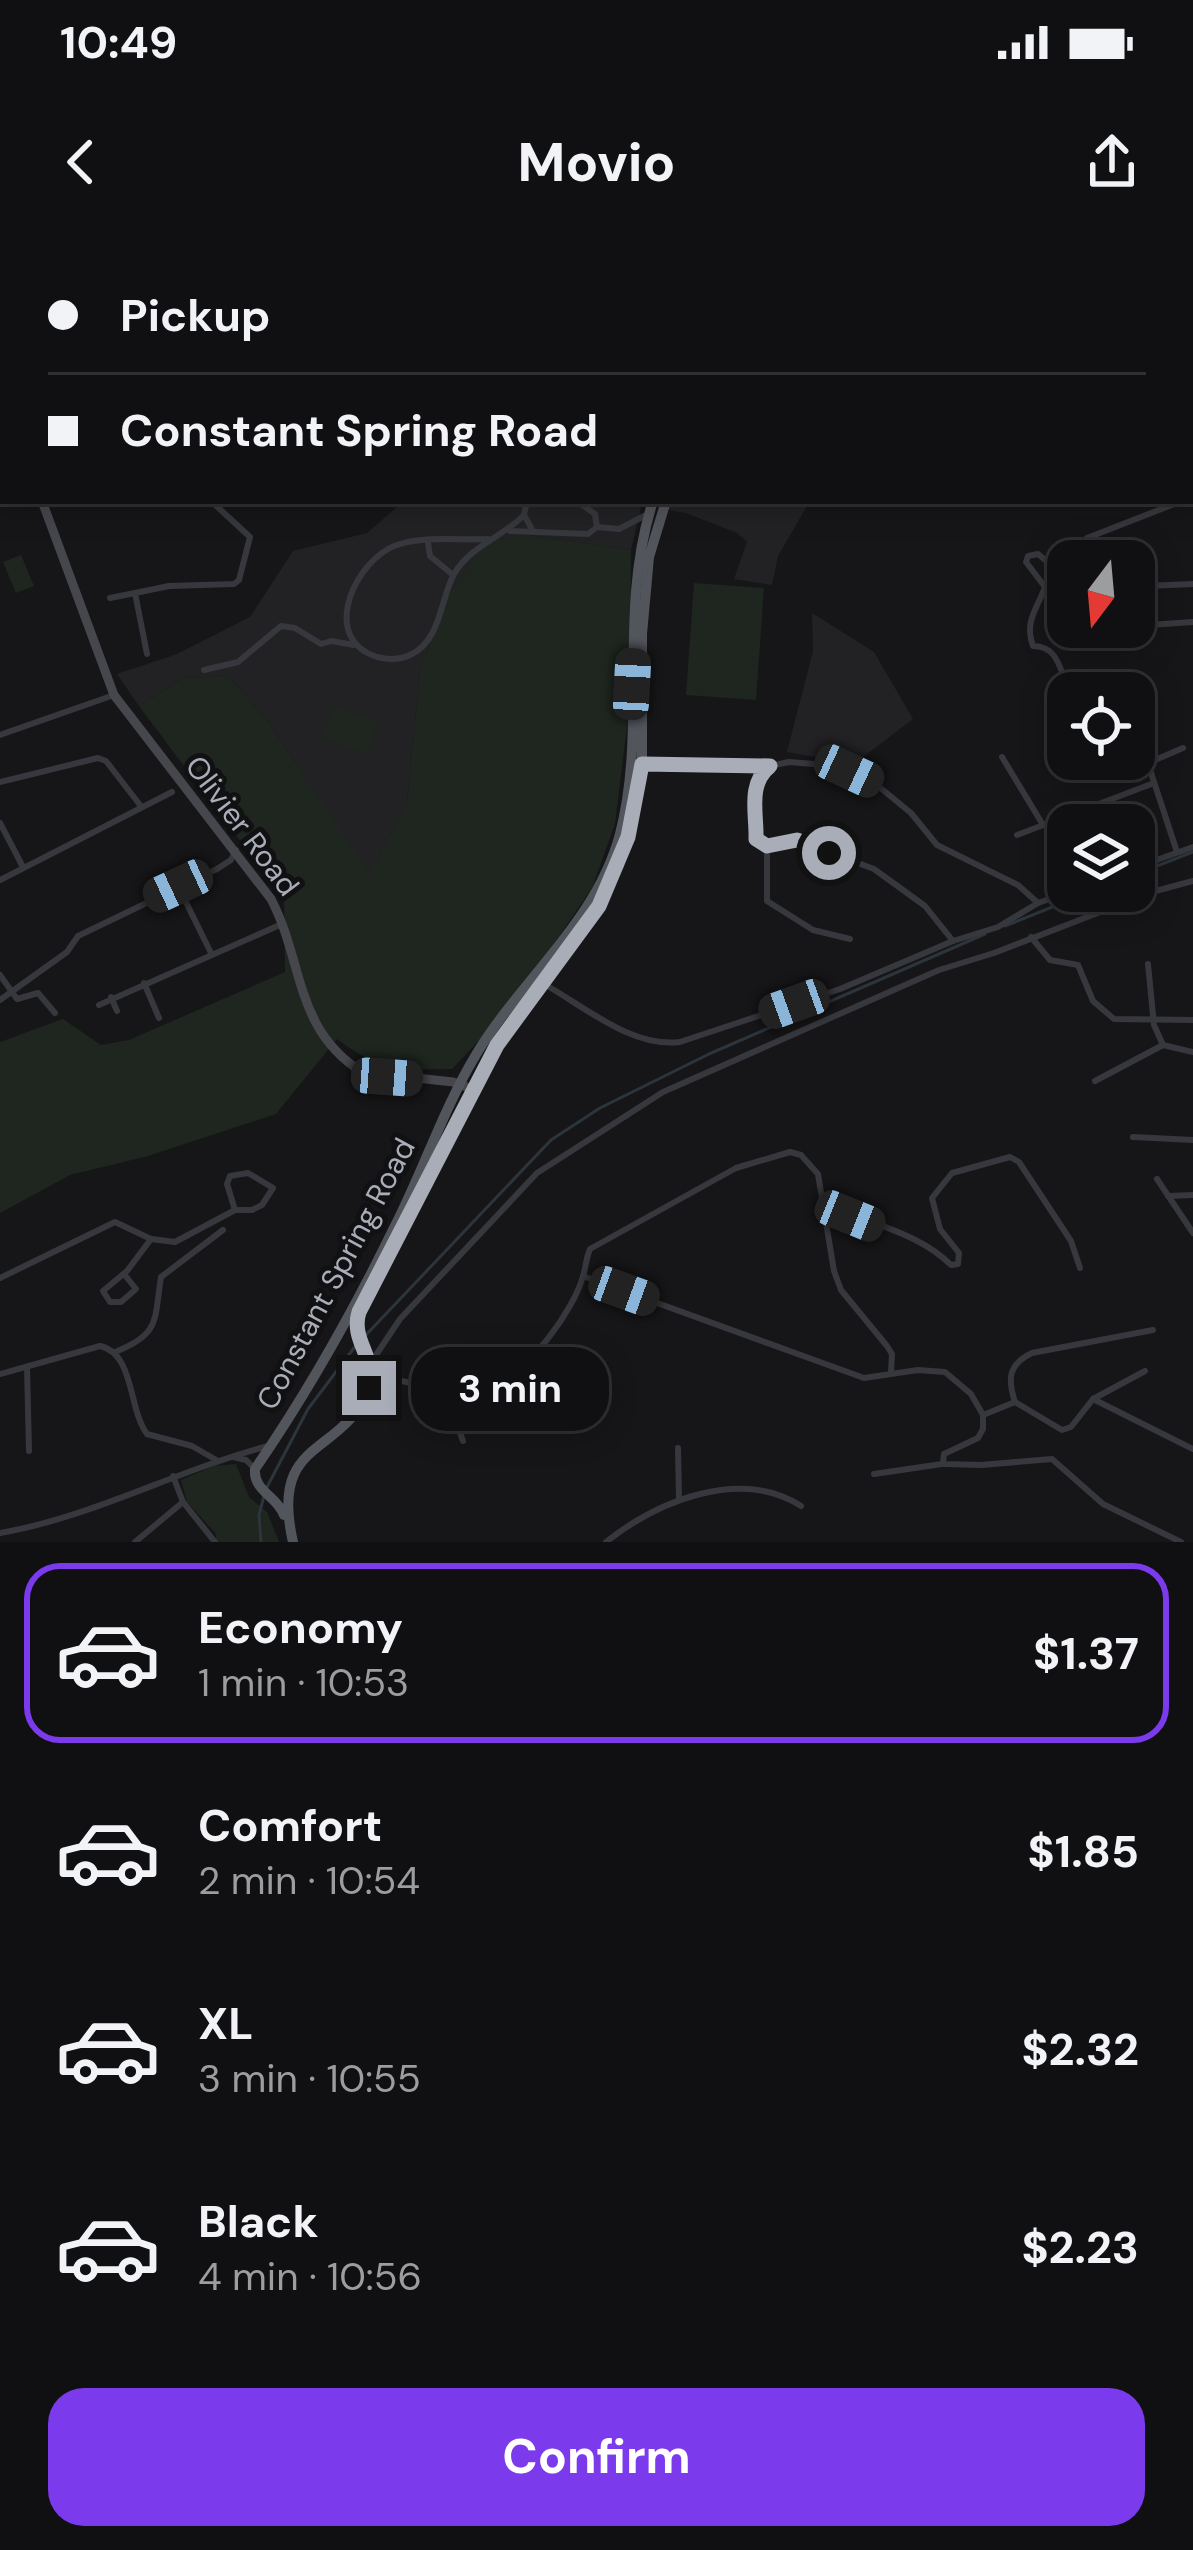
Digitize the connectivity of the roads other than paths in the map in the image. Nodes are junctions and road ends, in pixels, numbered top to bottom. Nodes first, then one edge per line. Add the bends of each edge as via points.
1 (44, 504) edge
2 (214, 504) edge
3 (526, 504) edge
4 (581, 504) edge
5 (652, 504) edge
6 (665, 504) edge
7 (1174, 504) edge
8 (649, 514) junction
9 (524, 515) junction
10 (597, 527) junction
11 (506, 531) junction
12 (533, 531) junction
13 (1087, 538) dead end
14 (488, 539) junction
15 (428, 542) junction
16 (1047, 562) edge
17 (454, 575) junction
18 (1193, 584) edge
19 (1155, 586) edge
20 (135, 593) junction
21 (110, 598) dead end
22 (344, 622) junction
23 (1193, 622) edge
24 (1155, 625) edge
25 (331, 641) junction
26 (354, 645) junction
27 (147, 654) dead end
28 (204, 670) dead end
29 (1062, 672) edge
30 (114, 695) junction
31 (0, 735) edge
32 (1183, 748) dead end
33 (1002, 757) dead end
34 (1155, 761) edge
35 (636, 765) junction
36 (770, 766) junction
37 (1153, 780) edge
38 (0, 782) edge
39 (1154, 783) junction
40 (172, 792) dead end
41 (140, 805) junction
42 (0, 824) edge
43 (1043, 825) junction
44 (1017, 835) dead end
45 (767, 846) junction
46 (1193, 847) edge
47 (236, 850) junction
48 (1178, 852) junction
49 (1155, 860) edge
50 (23, 867) junction
51 (0, 880) edge
52 (1193, 881) edge
53 (178, 886) junction
54 (1047, 900) edge
55 (1038, 903) junction
56 (284, 923) junction
57 (1031, 937) junction
58 (850, 939) dead end
59 (953, 941) junction
60 (211, 954) junction
61 (1148, 964) dead end
62 (0, 975) edge
63 (539, 981) junction
64 (144, 983) junction
65 (11, 992) junction
66 (111, 997) junction
67 (0, 1000) edge
68 (99, 1005) dead end
69 (117, 1011) dead end
70 (55, 1013) dead end
71 (159, 1018) dead end
72 (1156, 1018) junction
73 (1193, 1020) edge
74 (1163, 1045) junction
75 (1193, 1052) edge
76 (1095, 1081) dead end
77 (466, 1086) junction
78 (1133, 1137) dead end
79 (1193, 1140) edge
80 (1157, 1179) dead end
81 (1168, 1196) junction
82 (1193, 1196) edge
83 (823, 1200) junction
84 (235, 1210) junction
85 (224, 1230) dead end
86 (1193, 1233) edge
87 (151, 1239) junction
88 (1080, 1268) dead end
89 (124, 1274) junction
90 (584, 1276) junction
91 (0, 1278) edge
92 (1154, 1330) dead end
93 (359, 1340) junction
94 (115, 1352) junction
95 (27, 1367) junction
96 (371, 1369) junction
97 (1144, 1371) dead end
98 (891, 1372) junction
99 (0, 1374) edge
100 (443, 1387) junction
101 (1093, 1399) junction
102 (1015, 1402) junction
103 (296, 1407) junction
104 (983, 1415) junction
105 (463, 1442) dead end
106 (271, 1445) junction
107 (678, 1448) dead end
108 (1193, 1450) edge
109 (29, 1451) dead end
110 (233, 1456) junction
111 (218, 1461) junction
112 (943, 1464) junction
113 (255, 1469) junction
114 (292, 1474) junction
115 (874, 1474) dead end
116 (173, 1476) junction
117 (268, 1494) junction
118 (679, 1499) junction
119 (183, 1502) junction
120 (801, 1506) dead end
121 (0, 1534) edge
122 (292, 1535) edge
123 (135, 1542) edge
124 (215, 1542) edge
125 (606, 1542) edge
126 (1180, 1542) edge

1 - 30 main road, Olivier Road
2 - 20 street via 250,537 239,580
3 - 9 street
4 - 10 street
5 - 8 main road, Constant Spring Road
6 - 35 main road, Constant Spring Road via 649,557
7 - 13 street
8 - 10 street via 619,529
8 - 35 main road, Constant Spring Road via 633,615
9 - 11 street
9 - 12 street
10 - 12 street via 576,535
11 - 12 street
11 - 14 street
14 - 15 street
14 - 17 street
15 - 17 street via 430,556
15 - 22 street via 403,543 373,561
16 - 29 street via 1038,554 1026,562 1045,587 1029,634 1033,646 1054,653
17 - 26 street via 427,643 410,656 388,660
18 - 19 street
20 - 21 street
20 - 27 street
22 - 25 street
22 - 26 street
23 - 24 street
25 - 26 street
25 - 28 street via 281,626 238,662
30 - 31 street
30 - 47 main road, Olivier Road
32 - 34 street
33 - 43 street
35 - 36 street
35 - 63 main road, Constant Spring Road via 619,838 593,898
36 - 45 street via 756,788 756,839
36 - 55 street via 826,765 872,782 937,845 1018,884
37 - 39 street
38 - 41 street via 98,758
39 - 43 street
39 - 48 street
40 - 41 street
41 - 50 street
42 - 50 street
43 - 44 street
45 - 58 street via 767,901 813,930
45 - 59 street via 797,840 874,869 925,906
46 - 48 street
47 - 53 street via 217,869
47 - 56 main road, Olivier Road
48 - 49 street
50 - 51 street
52 - 57 street
53 - 60 street
53 - 65 street via 78,936
54 - 55 street
55 - 59 street
56 - 60 street
56 - 77 main road, Olivier Road via 306,1008 350,1064 375,1076
57 - 72 street via 1050,960 1078,965 1093,1001 1114,1019
57 - 96 street via 725,1062 579,1144 537,1172 400,1319
59 - 63 street via 840,989 658,1045
60 - 64 street
61 - 72 street
62 - 65 street
63 - 77 main road, Constant Spring Road via 477,1053
64 - 66 street
64 - 71 street
65 - 67 street
65 - 70 street via 20,999 38,993
66 - 68 street
66 - 69 street
72 - 73 street
72 - 74 street
74 - 75 street
74 - 76 street
77 - 93 main road, Constant Spring Road via 359,1312
77 - 103 main road, Constant Spring Road
78 - 79 street
80 - 81 street
81 - 82 street
81 - 86 street
83 - 88 street via 922,1240 958,1264 932,1198 952,1173 1010,1157 1071,1241
83 - 90 street via 818,1174 801,1155 736,1168 590,1249
83 - 98 street via 841,1290 892,1354
84 - 84 street via 262,1205 273,1188 256,1175 234,1174 227,1184
84 - 87 street via 175,1242
85 - 94 street via 161,1277 152,1328
87 - 89 street
87 - 91 street via 115,1222
89 - 89 street via 136,1289 110,1302 103,1291
90 - 98 street via 864,1378
90 - 100 street via 559,1327 512,1373 495,1384
92 - 102 street via 1016,1361
93 - 96 main road, Constant Spring Road
93 - 103 main road via 344,1336
94 - 95 street via 100,1346
94 - 111 street via 146,1434
95 - 99 street
95 - 109 street
96 - 100 street
96 - 114 main road via 359,1406
97 - 101 street
98 - 104 street via 945,1372
100 - 105 street
101 - 102 street via 1062,1430
101 - 108 street
102 - 104 street
103 - 106 main road, Constant Spring Road
104 - 112 street via 978,1438 944,1454
106 - 110 street
106 - 113 main road, Constant Spring Road
107 - 118 street
110 - 111 street
110 - 113 street
111 - 116 street
112 - 115 street
112 - 126 street via 1052,1459 1103,1504
113 - 117 main road
114 - 117 main road
114 - 122 main road
116 - 119 street
116 - 121 street via 62,1521
117 - 122 main road
118 - 120 street via 761,1489
118 - 125 street
119 - 123 street
119 - 124 street

